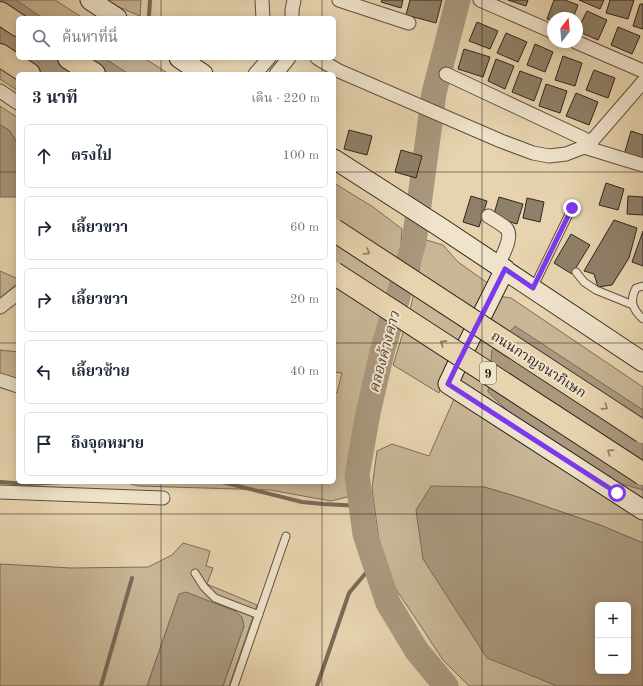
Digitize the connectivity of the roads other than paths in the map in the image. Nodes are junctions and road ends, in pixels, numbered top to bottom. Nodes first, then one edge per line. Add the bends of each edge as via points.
1 (90, 0) edge
2 (262, 0) edge
3 (294, 0) edge
4 (340, 0) edge
5 (480, 0) edge
6 (0, 13) edge
7 (115, 16) edge
8 (263, 16) edge
9 (292, 16) edge
10 (16, 24) edge
11 (409, 24) dead end
12 (547, 29) edge
13 (583, 45) edge
14 (0, 56) edge
15 (72, 60) edge
16 (182, 60) edge
17 (267, 60) edge
18 (287, 60) edge
19 (320, 60) edge
20 (643, 71) edge
21 (25, 72) edge
22 (91, 72) edge
23 (200, 72) edge
24 (257, 72) edge
25 (278, 72) edge
26 (446, 74) dead end
27 (643, 82) edge
28 (0, 91) edge
29 (16, 102) edge
30 (588, 145) junction
31 (336, 160) edge
32 (643, 165) edge
33 (572, 208) dead end
34 (488, 216) dead end
35 (336, 231) edge
36 (502, 267) junction
37 (576, 272) dead end
38 (336, 274) edge
39 (643, 286) edge
40 (533, 288) junction
41 (16, 295) edge
42 (633, 305) junction
43 (0, 307) edge
44 (643, 319) edge
45 (643, 362) edge
46 (0, 380) edge
47 (16, 385) edge
48 (643, 432) edge
49 (643, 474) edge
50 (0, 492) edge
51 (163, 498) dead end
52 (643, 510) edge
53 (286, 536) dead end
54 (195, 573) dead end
55 (259, 615) junction
56 (234, 686) edge

1 - 7 main road
2 - 8 street
3 - 9 street
4 - 11 street
5 - 12 street
6 - 10 highway
13 - 20 street
14 - 21 highway
15 - 22 highway
16 - 23 main road
17 - 24 street
18 - 25 street
19 - 30 street via 339,71 533,153 548,156 566,154
26 - 30 street
27 - 30 street
28 - 29 street
30 - 32 street
31 - 36 main road
33 - 40 lane
34 - 36 street via 509,233
35 -> 48 highway, ถนนกาญจนาภิเษก, bridge
36 - 40 main road
36 - 52 main road via 448,384
37 - 42 lane via 584,282 596,290
49 -> 38 highway, 9, bridge
39 - 42 lane via 636,288
40 - 45 main road
41 - 43 street
42 - 44 lane
46 - 47 street
50 - 51 street
53 - 55 lane
54 - 55 lane via 215,598
55 - 56 lane

